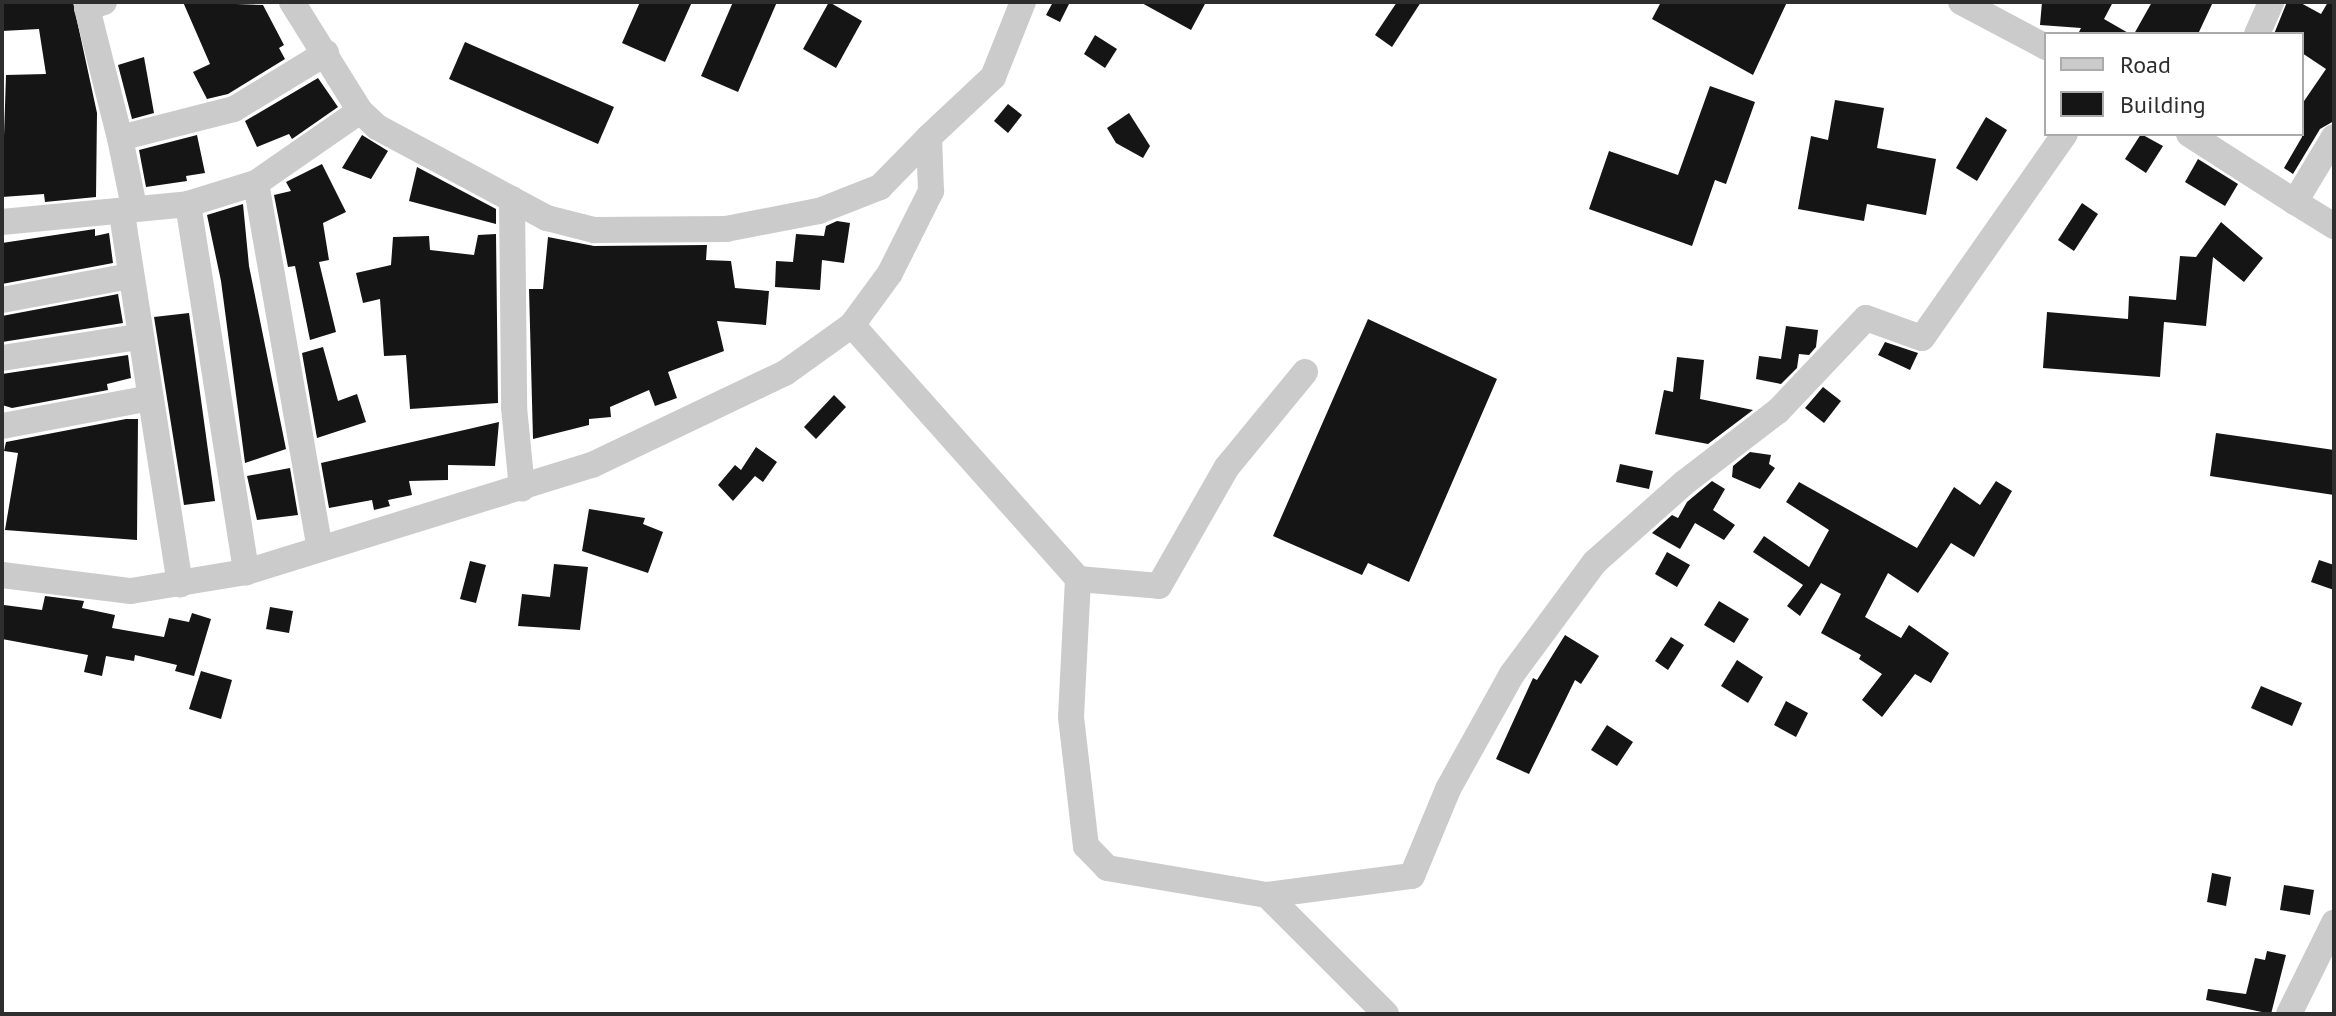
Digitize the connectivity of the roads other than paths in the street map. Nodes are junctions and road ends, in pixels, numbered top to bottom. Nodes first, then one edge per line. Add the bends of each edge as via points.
1 (292, 2) edge
2 (1023, 2) edge
3 (2271, 2) edge
4 (92, 4) edge
5 (1976, 6) edge
6 (2258, 32) edge
7 (2044, 46) edge
8 (326, 53) junction
9 (360, 111) junction
10 (2064, 136) edge
11 (929, 137) junction
12 (2334, 137) edge
13 (120, 138) junction
14 (2205, 138) edge
15 (256, 183) junction
16 (512, 199) junction
17 (2295, 202) junction
18 (188, 204) junction
19 (128, 211) junction
20 (2, 222) edge
21 (2334, 226) edge
22 (130, 276) junction
23 (2, 300) edge
24 (852, 325) junction
25 (138, 337) junction
26 (2, 358) edge
27 (1305, 372) dead end
28 (150, 398) junction
29 (2, 426) edge
30 (522, 489) junction
31 (320, 548) junction
32 (246, 572) junction
33 (2, 575) edge
34 (1078, 579) junction
35 (180, 584) junction
36 (1267, 895) junction
37 (2334, 923) edge
38 (1386, 1014) edge
39 (2289, 1014) edge

1 - 8 street
2 - 11 street via 993,77
3 - 6 street
4 - 13 street
5 - 7 street
8 - 9 street
8 - 13 street via 234,109
9 - 15 street
9 - 16 street via 377,127
10 - 36 street via 1922,338 1866,318 1778,411 1684,483 1595,562 1512,674 1448,789 1412,876
11 - 16 street via 880,187 819,211 726,229 594,230 547,218
11 - 24 street via 931,191 890,273
12 - 17 street
13 - 19 street
14 - 17 street
15 - 18 street
15 - 31 street
16 - 30 street via 514,407
17 - 21 street
18 - 19 street
18 - 32 street
19 - 20 street
19 - 22 street
22 - 23 street
22 - 25 street
24 - 30 street via 785,373 663,434
24 - 34 street
25 - 26 street
25 - 28 street
27 - 34 street via 1227,467 1159,586
28 - 29 street
28 - 35 street
30 - 31 street
31 - 32 street
32 - 35 street
33 - 35 street via 131,591
34 - 36 street via 1071,717 1086,846 1107,868
36 - 38 street
37 - 39 street

